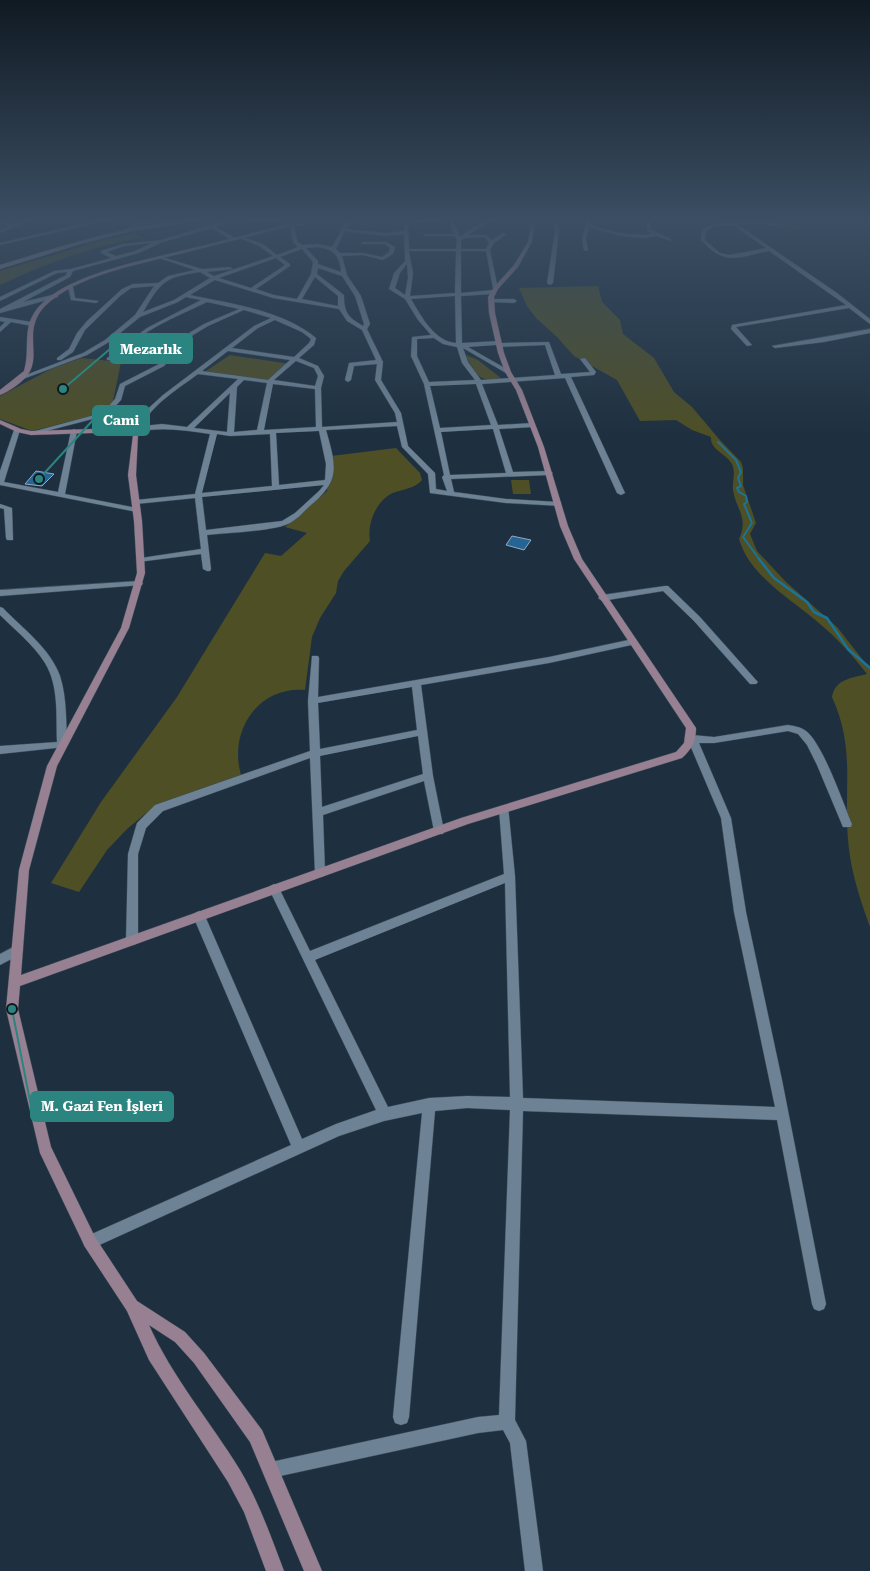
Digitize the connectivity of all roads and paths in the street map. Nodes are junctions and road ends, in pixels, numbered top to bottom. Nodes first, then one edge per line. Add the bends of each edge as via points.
1 (16, 291) edge
2 (39, 291) edge
3 (64, 291) edge
4 (71, 291) edge
5 (123, 291) edge
6 (155, 291) edge
7 (191, 291) edge
8 (256, 291) edge
9 (304, 291) edge
10 (335, 291) edge
11 (355, 291) edge
12 (396, 291) edge
13 (408, 291) edge
14 (495, 291) edge
15 (830, 291) edge
16 (458, 294) junction
17 (493, 294) junction
18 (184, 295) junction
19 (56, 296) junction
20 (407, 298) junction
21 (0, 299) edge
22 (206, 300) junction
23 (299, 300) junction
24 (96, 301) dead end
25 (514, 301) dead end
26 (850, 306) junction
27 (10, 307) junction
28 (245, 308) junction
29 (341, 308) junction
30 (0, 312) edge
31 (138, 316) junction
32 (273, 318) junction
33 (0, 319) edge
34 (9, 321) junction
35 (870, 322) edge
36 (32, 324) junction
37 (0, 330) edge
38 (364, 330) junction
39 (870, 331) edge
40 (435, 336) junction
41 (460, 344) junction
42 (499, 344) junction
43 (749, 345) dead end
44 (775, 346) dead end
45 (126, 349) junction
46 (227, 349) junction
47 (109, 359) dead end
48 (295, 359) junction
49 (583, 359) dead end
50 (165, 362) junction
51 (380, 362) junction
52 (417, 363) junction
53 (197, 372) junction
54 (36, 373) junction
55 (429, 373) dead end
56 (510, 376) junction
57 (559, 376) junction
58 (567, 376) junction
59 (21, 378) junction
60 (243, 378) junction
61 (435, 378) dead end
62 (348, 380) dead end
63 (270, 381) junction
64 (479, 382) junction
65 (441, 383) junction
66 (427, 384) junction
67 (234, 387) junction
68 (318, 388) junction
69 (0, 393) edge
70 (104, 414) junction
71 (142, 418) junction
72 (0, 422) edge
73 (400, 424) junction
74 (532, 425) junction
75 (496, 427) junction
76 (320, 429) junction
77 (17, 430) junction
78 (135, 430) junction
79 (189, 430) junction
80 (436, 430) junction
81 (74, 431) junction
82 (273, 432) junction
83 (31, 433) junction
84 (214, 433) junction
85 (260, 433) junction
86 (230, 434) junction
87 (549, 474) junction
88 (510, 475) junction
89 (446, 477) junction
90 (329, 482) junction
91 (0, 483) edge
92 (276, 487) junction
93 (451, 493) junction
94 (621, 493) dead end
95 (198, 495) junction
96 (61, 496) junction
97 (558, 504) junction
98 (0, 506) edge
99 (136, 506) junction
100 (202, 533) junction
101 (10, 538) dead end
102 (205, 551) junction
103 (140, 560) junction
104 (207, 569) dead end
105 (138, 583) junction
106 (0, 593) edge
107 (602, 598) junction
108 (1, 613) edge
109 (633, 642) junction
110 (315, 658) dead end
111 (416, 682) junction
112 (753, 682) dead end
113 (314, 700) junction
114 (422, 732) junction
115 (693, 739) junction
116 (62, 746) junction
117 (0, 750) edge
118 (316, 753) junction
119 (428, 776) junction
120 (504, 809) junction
121 (318, 813) junction
122 (847, 824) dead end
123 (438, 831) junction
124 (320, 873) junction
125 (510, 876) junction
126 (274, 889) junction
127 (199, 916) junction
128 (132, 940) junction
129 (17, 950) junction
130 (307, 958) junction
131 (0, 960) edge
132 (14, 983) junction
133 (516, 1103) junction
134 (429, 1104) junction
135 (384, 1114) junction
136 (782, 1114) junction
137 (299, 1148) junction
138 (90, 1242) junction
139 (819, 1304) dead end
140 (132, 1306) junction
141 (401, 1417) dead end
142 (507, 1422) junction
143 (270, 1470) junction
144 (275, 1571) edge
145 (313, 1571) edge
146 (534, 1571) edge

1 - 21 street
2 - 27 street
3 - 19 street
4 - 24 street via 73,299
5 - 54 street via 88,322 72,351
6 - 31 street
7 - 18 street
8 - 23 street
9 - 23 street
10 - 29 street via 340,295
11 - 38 street via 367,324
12 - 20 street
13 - 20 street
14 - 17 street
15 - 26 street
16 - 17 street
16 - 20 street
16 - 41 street
17 - 25 street
17 - 42 street
18 - 22 street
18 - 31 street
19 - 27 street
19 - 36 street via 42,306
20 - 40 street
22 - 28 street
22 - 45 street via 139,335
23 - 29 street
26 - 35 street
26 - 43 street via 734,326
27 - 30 street
28 - 32 street
28 - 50 street via 191,334
29 - 38 street via 349,320
31 - 54 street via 85,354
32 - 46 street
32 - 48 street via 302,329 314,339
33 - 34 street
34 - 36 street
34 - 37 street
36 - 59 street via 28,340 28,369
38 - 51 street
39 - 44 street
40 - 41 street via 451,345
40 - 52 street via 414,338
41 - 42 street
41 - 56 street
41 - 64 street via 460,356
42 - 56 street
42 - 57 street via 547,343
45 - 47 street
45 - 50 street
46 - 48 street
46 - 53 street
48 - 63 street
48 - 68 street via 316,367 321,376
49 - 58 street via 593,373
50 - 70 street via 122,385 118,400
51 - 62 street via 351,364
51 - 73 street via 378,380 398,413
52 - 55 street
52 - 66 street
53 - 60 street
53 - 71 street
54 - 59 street
56 - 57 street
56 - 64 street
56 - 74 street
57 - 58 street
58 - 94 street
59 - 69 street
60 - 63 street
60 - 67 street
61 - 65 street
63 - 68 street
63 - 85 street
64 - 65 street
64 - 75 street
65 - 66 street
66 - 80 street
67 - 79 street
67 - 86 street
68 - 76 street
70 - 71 street
70 - 83 street
71 - 78 street
72 - 77 street
73 - 76 street
73 - 93 street via 405,447 431,473 434,491
74 - 75 street
74 - 87 street
75 - 80 street
75 - 88 street
76 - 82 street
76 - 90 street via 328,445
77 - 83 street
77 - 91 street
78 - 79 street via 162,426
78 - 81 street
78 - 99 street via 132,475
79 - 84 street
80 - 89 street
81 - 83 street
81 - 96 street
82 - 85 street
82 - 92 street
84 - 86 street
84 - 95 street
85 - 86 street
87 - 88 street
87 - 97 street
88 - 89 street
89 - 93 street
90 - 92 street
90 - 100 street via 287,522
91 - 96 street
92 - 95 street
93 - 97 street
95 - 99 street
95 - 100 street
96 - 99 street
97 - 107 street via 578,559
98 - 101 street via 8,508
99 - 103 street
100 - 102 street
102 - 103 street
102 - 104 street
103 - 105 street
105 - 106 street
105 - 116 street via 125,628
107 - 109 street
107 - 112 street via 666,588
108 - 116 street via 27,637 52,668 60,700
109 - 111 street
109 - 115 street via 691,728
110 - 113 street
111 - 113 street
111 - 114 street
113 - 118 street
114 - 118 street
114 - 119 street
115 - 120 street via 679,755
115 - 122 street via 714,740 788,728 799,731 805,735 816,755
115 - 136 street via 726,818 740,912
116 - 117 street
116 - 129 street via 52,766 24,870
118 - 121 street
118 - 128 street via 160,808 141,826 133,854
119 - 121 street
119 - 123 street
120 - 123 street
120 - 125 street
121 - 124 street
123 - 124 street
124 - 126 street
125 - 130 street
125 - 133 street
126 - 127 street
126 - 130 street
127 - 128 street
127 - 137 street
128 - 132 street
129 - 131 street
129 - 132 street
130 - 135 street
132 - 138 street via 12,1009 45,1148
133 - 134 street
133 - 136 street
133 - 142 street
134 - 135 street
134 - 141 street
135 - 137 street via 356,1122
136 - 139 street
137 - 138 street
138 - 140 street
140 - 143 street via 180,1337 199,1358 256,1436
140 - 144 street via 154,1355 234,1476 251,1508
142 - 143 street via 478,1425
142 - 146 street via 518,1441
143 - 145 street

